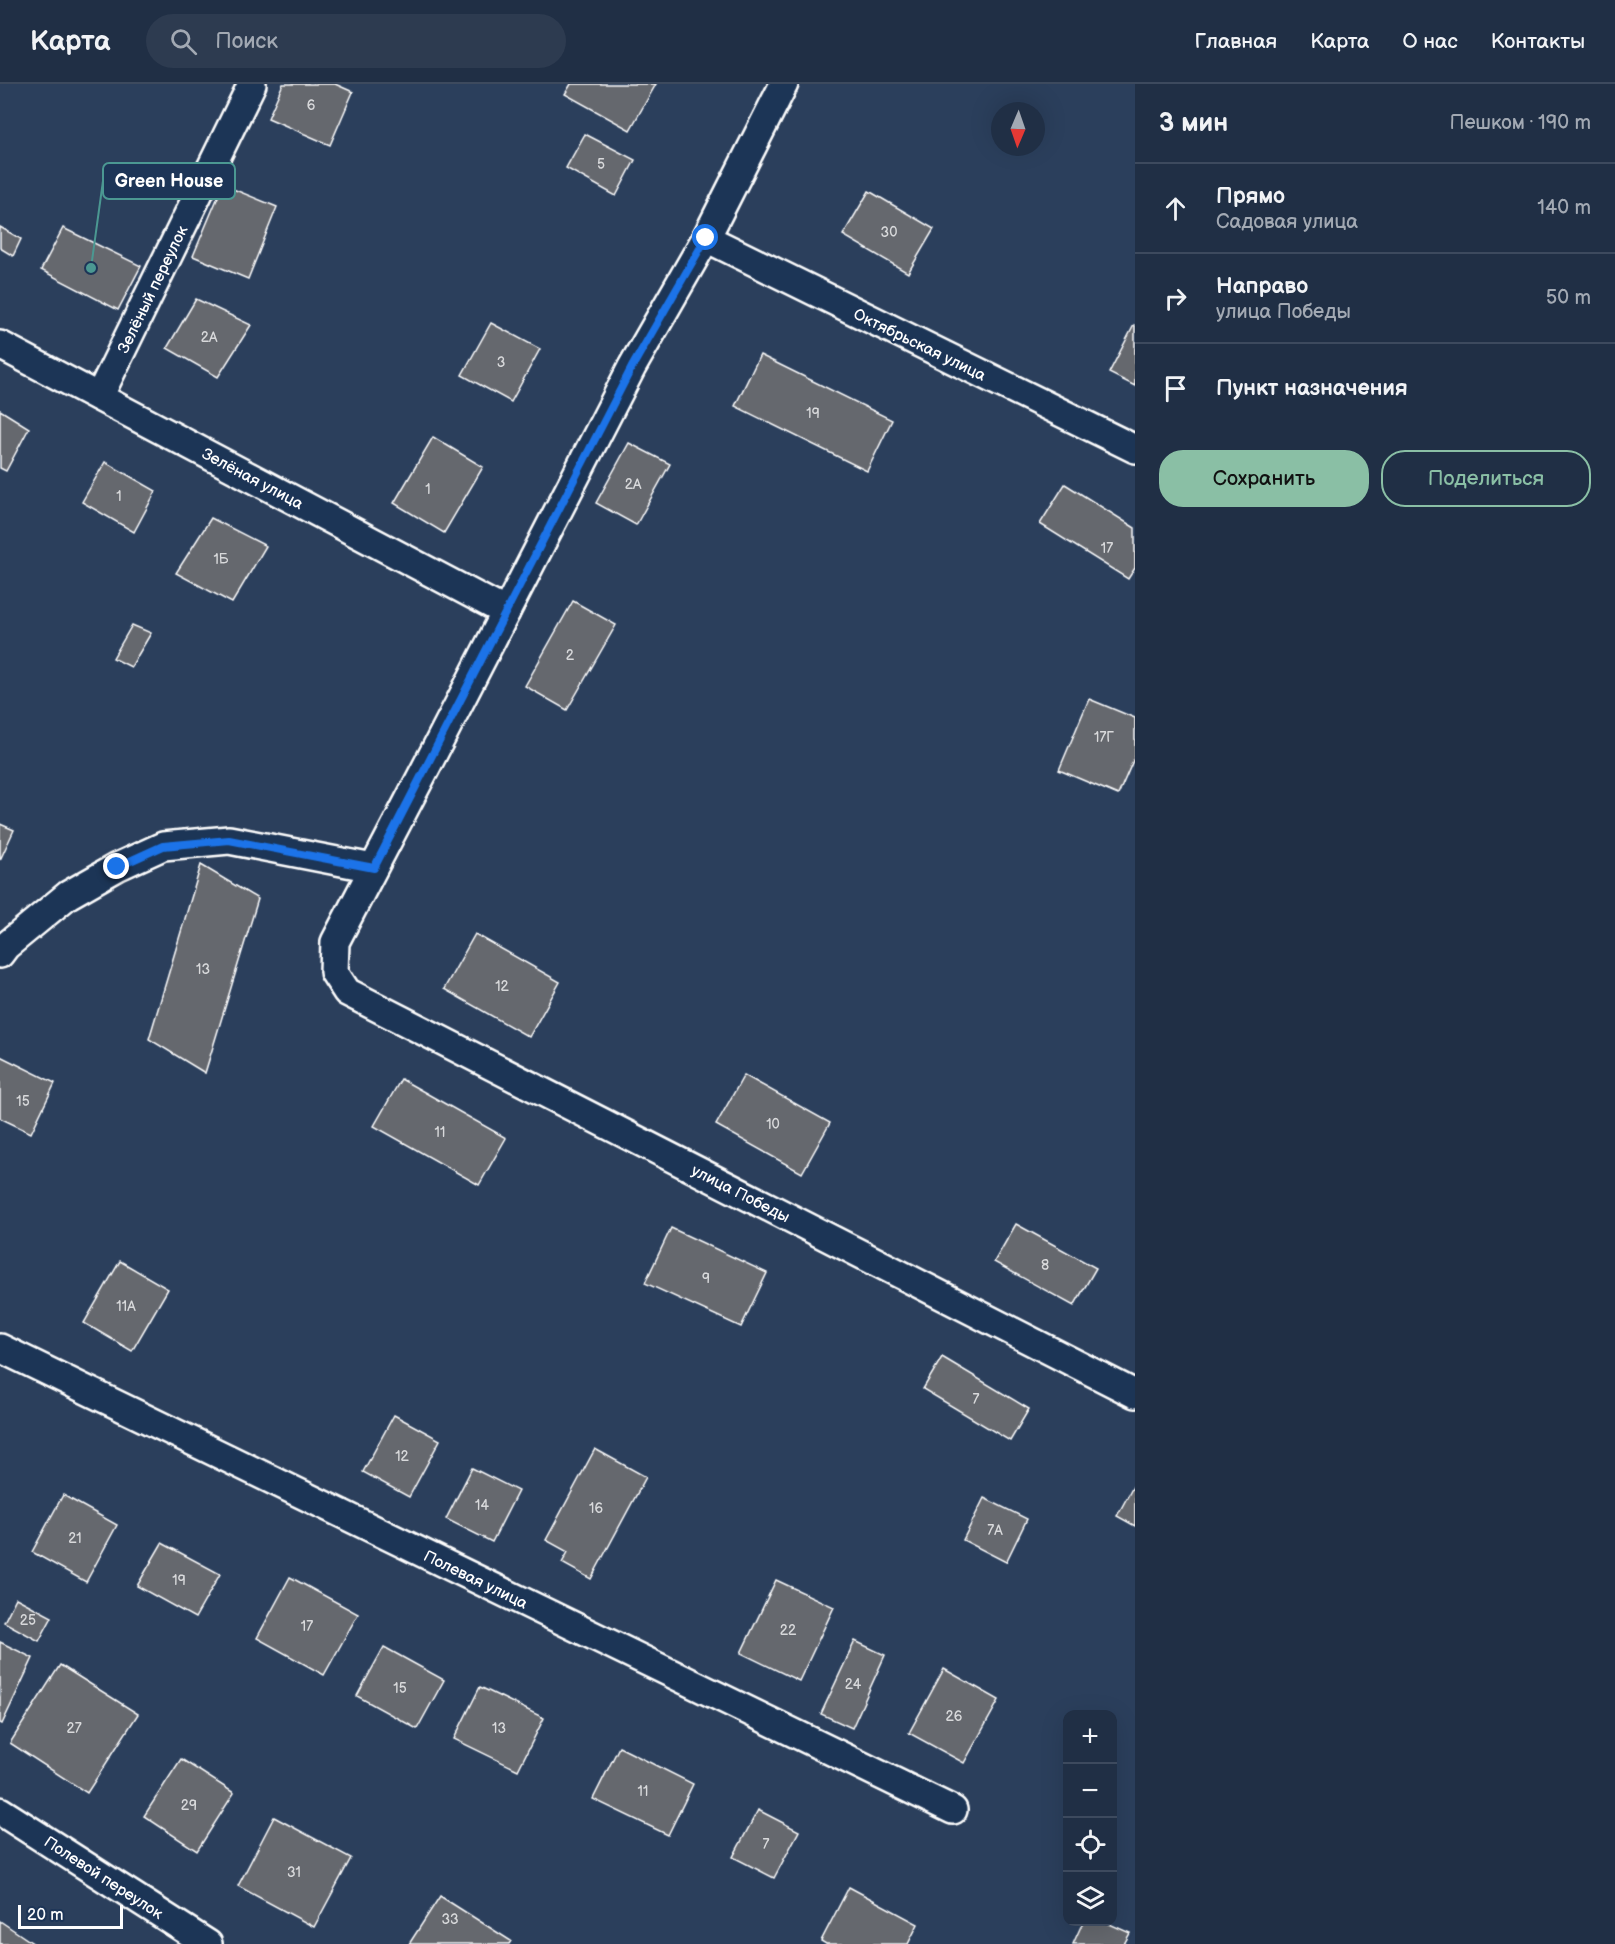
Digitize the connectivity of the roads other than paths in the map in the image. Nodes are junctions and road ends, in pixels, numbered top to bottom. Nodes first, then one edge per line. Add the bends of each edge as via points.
1 (252, 84) edge
2 (784, 84) edge
3 (706, 238) junction
4 (0, 345) edge
5 (99, 397) junction
6 (1135, 449) edge
7 (506, 612) junction
8 (374, 868) junction
9 (0, 954) edge
10 (0, 1348) edge
11 (1135, 1394) edge
12 (953, 1810) dead end
13 (0, 1811) edge
14 (208, 1944) edge

1 - 5 street, Зелёный переулок
2 - 3 street
3 - 6 street, Октябрьская улица
3 - 7 street via 632,367
4 - 5 street, Зелёная улица
5 - 7 street, Зелёная улица
7 - 8 street
8 - 9 street via 229,840 163,846 68,895
8 - 11 street, улица Победы via 334,942 334,972 347,992
10 - 12 street, Полевая улица
13 - 14 street, Полевой переулок

